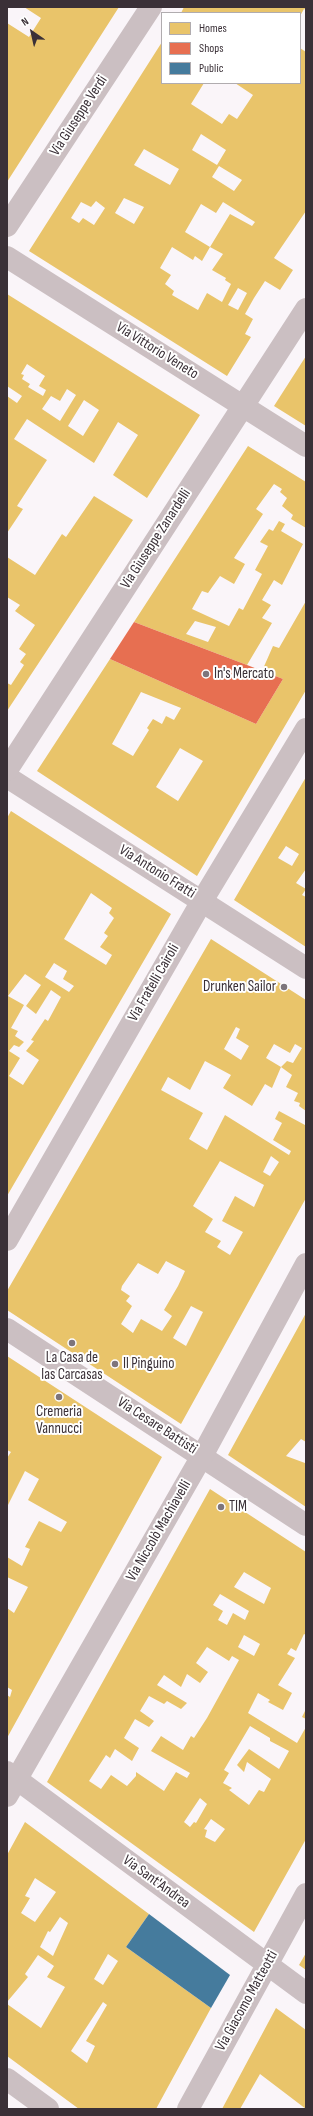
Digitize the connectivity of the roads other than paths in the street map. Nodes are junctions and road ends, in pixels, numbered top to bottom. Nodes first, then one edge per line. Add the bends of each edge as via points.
1 (151, 7) edge
2 (7, 226) edge
3 (7, 257) edge
4 (306, 309) edge
5 (242, 406) junction
6 (306, 446) edge
7 (306, 729) edge
8 (7, 770) edge
9 (7, 777) edge
10 (202, 901) junction
11 (306, 968) edge
12 (7, 1240) edge
13 (306, 1264) edge
14 (7, 1329) edge
15 (202, 1456) junction
16 (306, 1525) edge
17 (10, 1782) edge
18 (306, 1894) edge
19 (267, 1964) junction
20 (306, 1993) edge
21 (7, 2079) edge
22 (48, 2109) edge
23 (188, 2109) edge

1 - 2 street, Via Giuseppe Verdi
3 - 5 street, Via Vittorio Veneto
4 - 5 street, Via Giuseppe Zanardelli
5 - 6 street, Via Vittorio Veneto
5 - 8 street, Via Giuseppe Zanardelli
7 - 10 street, Via Fratelli Cairoli
9 - 10 street, Via Antonio Fratti
10 - 11 street, Via Antonio Fratti
10 - 12 street, Via Fratelli Cairoli
13 - 15 street, Via Niccolò Machiavelli
14 - 15 street, Via Cesare Battisti
15 - 16 street, Via Cesare Battisti
15 - 17 street, Via Niccolò Machiavelli
17 - 19 street, Via Sant'Andrea
18 - 19 street, Via Giacomo Matteotti
19 - 20 street, Via Sant'Andrea
19 - 23 street, Via Giacomo Matteotti
21 - 22 street

